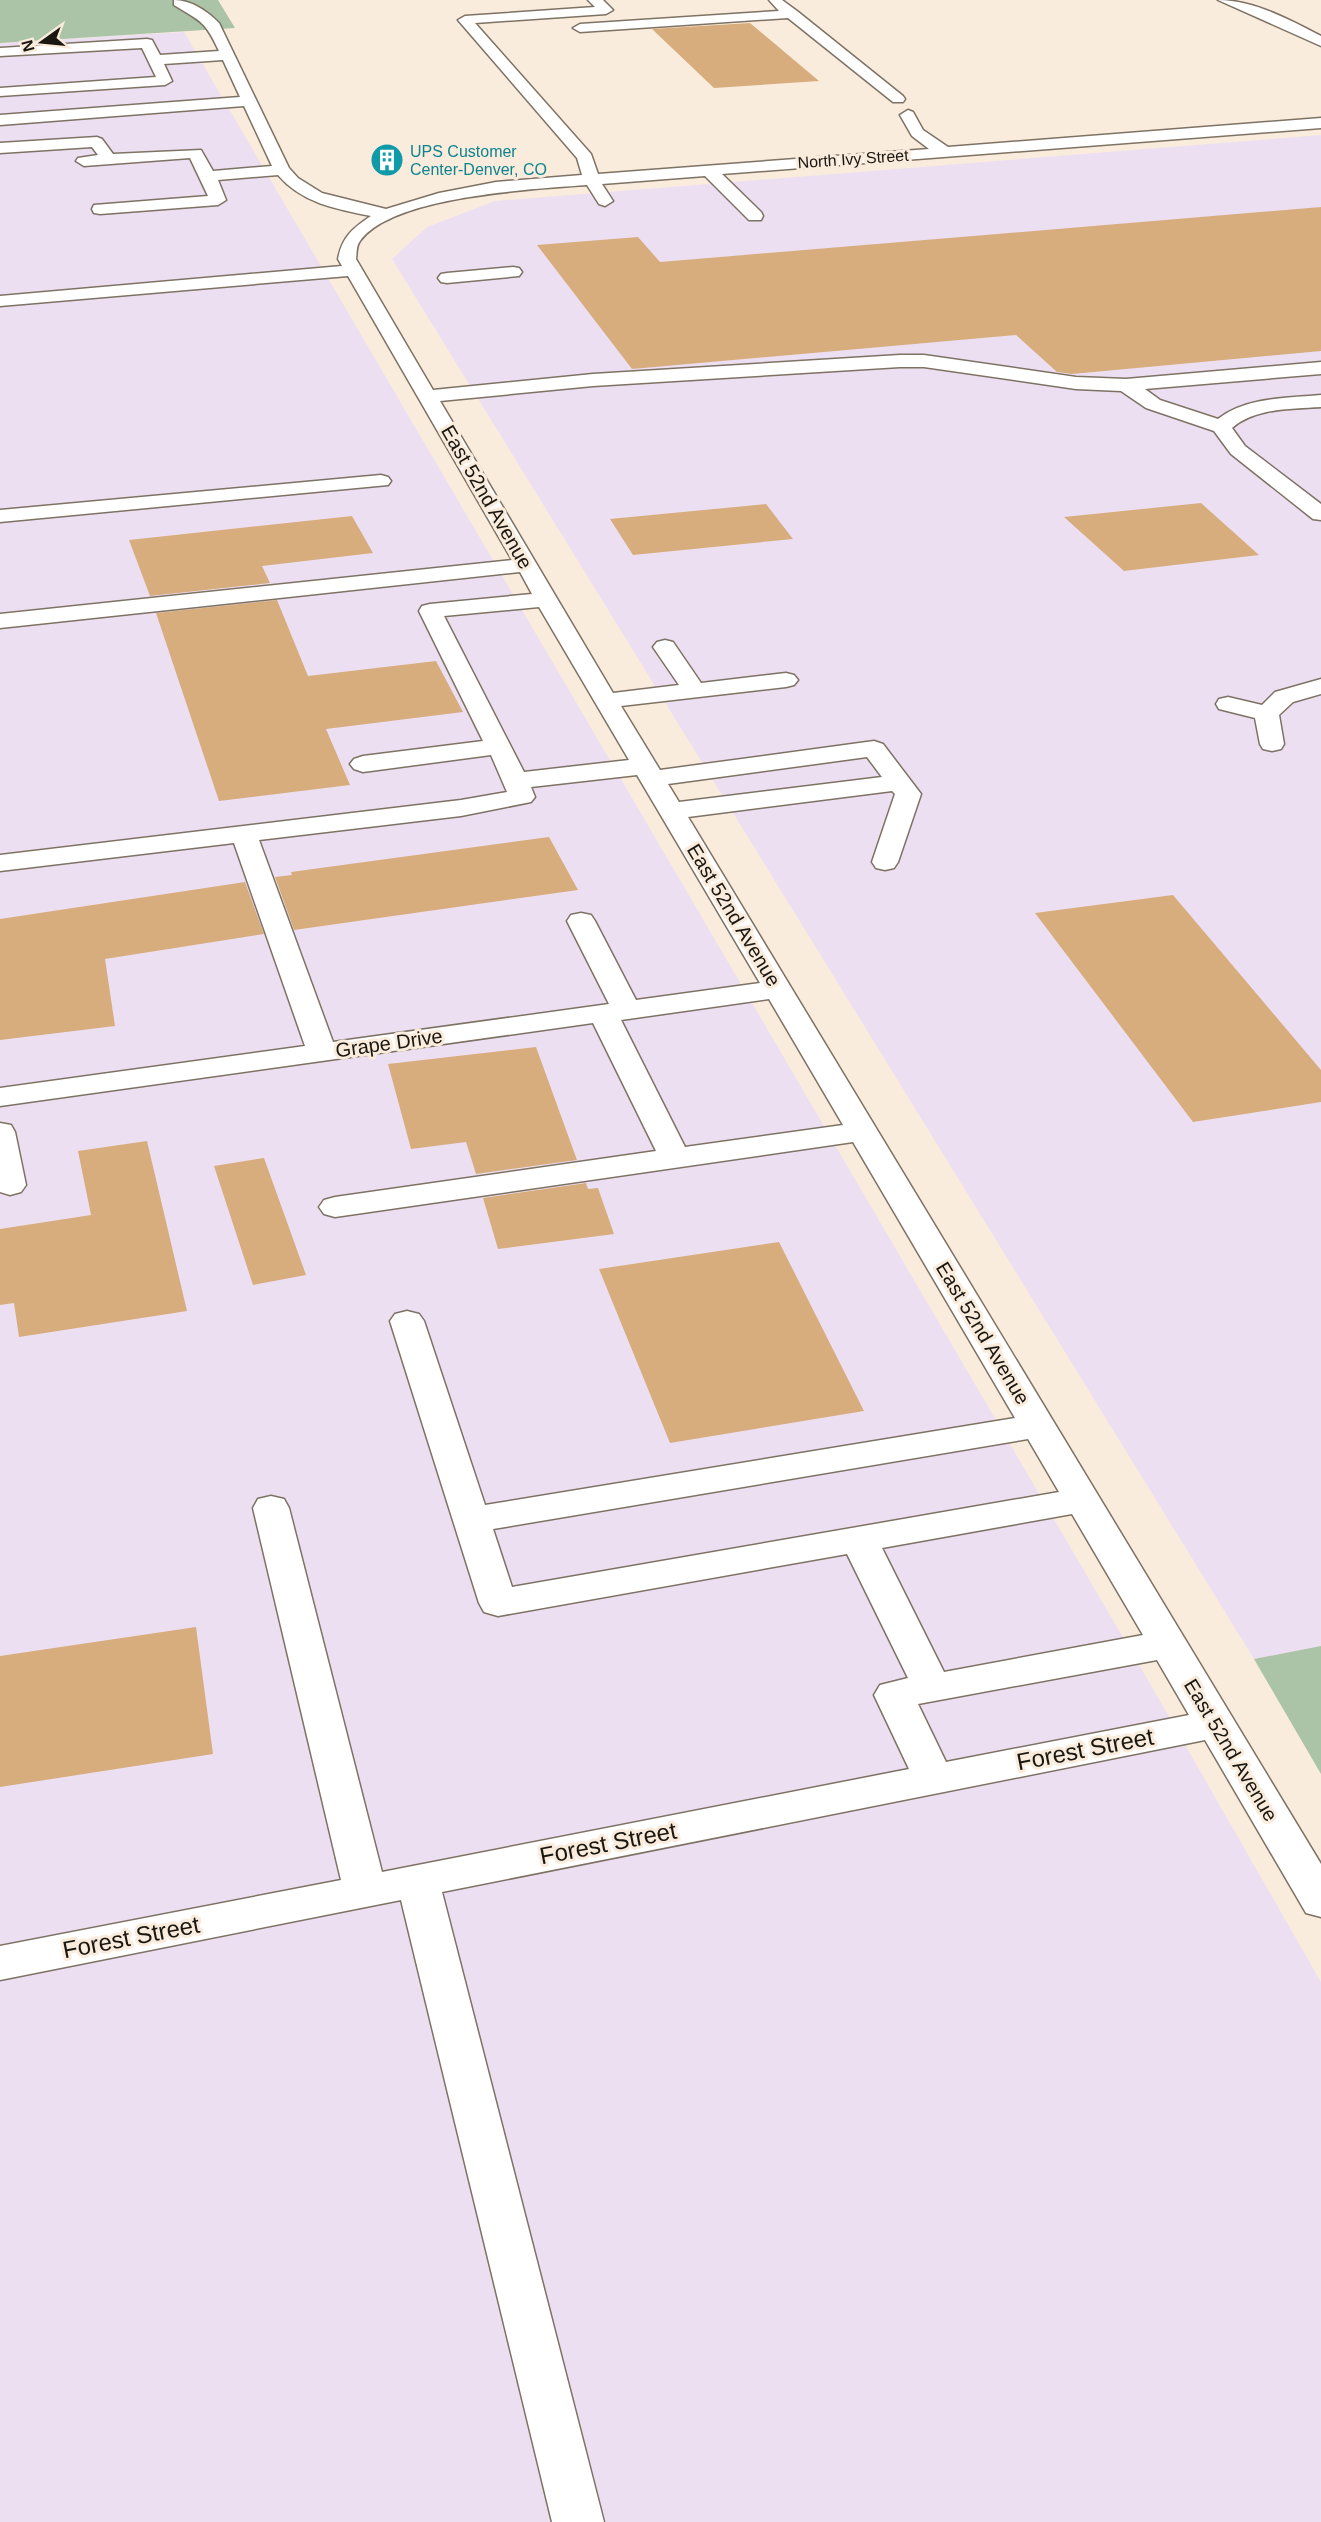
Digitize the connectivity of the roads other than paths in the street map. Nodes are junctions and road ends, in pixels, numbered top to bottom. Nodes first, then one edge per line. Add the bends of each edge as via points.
1 (595, 0) edge
2 (772, 0) edge
3 (1225, 0) edge
4 (759, 1) edge
5 (179, 2) dead end
6 (792, 14) junction
7 (570, 29) dead end
8 (500, 33) dead end
9 (476, 35) junction
10 (1321, 42) edge
11 (0, 52) edge
12 (228, 55) junction
13 (155, 60) junction
14 (0, 92) edge
15 (898, 99) dead end
16 (249, 101) junction
17 (908, 115) dead end
18 (1208, 118) dead end
19 (0, 120) edge
20 (1321, 123) edge
21 (1226, 130) junction
22 (0, 148) edge
23 (944, 152) junction
24 (109, 159) junction
25 (84, 161) dead end
26 (282, 170) junction
27 (708, 170) junction
28 (208, 176) junction
29 (591, 178) junction
30 (605, 201) dead end
31 (100, 209) dead end
32 (388, 215) junction
33 (755, 216) dead end
34 (353, 270) junction
35 (513, 272) dead end
36 (447, 278) dead end
37 (0, 302) edge
38 (1321, 368) edge
39 (1125, 385) junction
40 (428, 396) junction
41 (1321, 401) edge
42 (1221, 428) junction
43 (381, 481) dead end
44 (1321, 514) edge
45 (0, 516) edge
46 (527, 565) junction
47 (547, 598) junction
48 (0, 621) edge
49 (665, 647) dead end
50 (786, 680) dead end
51 (1321, 686) edge
52 (695, 691) junction
53 (606, 700) junction
54 (1228, 704) dead end
55 (1267, 714) junction
56 (1272, 744) dead end
57 (498, 747) junction
58 (363, 764) dead end
59 (649, 772) junction
60 (516, 781) junction
61 (899, 782) junction
62 (672, 811) junction
63 (244, 834) junction
64 (0, 862) edge
65 (885, 862) dead end
66 (581, 921) dead end
67 (778, 989) junction
68 (615, 1012) junction
69 (322, 1052) junction
70 (0, 1097) edge
71 (863, 1131) junction
72 (0, 1132) edge
73 (675, 1158) junction
74 (10, 1185) dead end
75 (335, 1207) dead end
76 (407, 1321) dead end
77 (1038, 1426) junction
78 (1082, 1500) junction
79 (272, 1508) dead end
80 (471, 1520) junction
81 (859, 1539) junction
82 (1168, 1644) junction
83 (932, 1688) junction
84 (1215, 1724) junction
85 (934, 1779) junction
86 (417, 1880) junction
87 (365, 1891) junction
88 (1321, 1901) edge
89 (0, 1963) edge
90 (578, 2522) edge

1 - 9 street via 612,10 465,20
2 - 4 street
2 - 6 street
3 - 10 street
5 - 12 street via 214,26
6 - 7 street
6 - 15 street
8 - 9 street
9 - 29 street via 585,157
11 - 13 street via 147,43
12 - 13 street
12 - 16 street
13 - 14 street via 165,81
16 - 19 street
16 - 26 street
17 - 23 street via 917,133
18 - 21 street
20 - 21 street, North Ivy Street
21 - 23 street, North Ivy Street
22 - 24 street via 97,142
23 - 27 street, North Ivy Street
24 - 25 street
24 - 28 street via 195,153
26 - 28 street
26 - 32 street via 294,185 312,196
27 - 29 street, North Ivy Street
27 - 33 street
28 - 31 street via 218,200
29 - 30 street
29 - 32 street, North Ivy Street via 449,195
32 - 34 street, East 52nd Avenue via 364,228 350,242 347,259
34 - 37 street
34 - 40 street, East 52nd Avenue
35 - 36 street
38 - 39 street
39 - 40 street via 1076,383 900,361 594,380
39 - 42 street via 1153,404
40 - 46 street, East 52nd Avenue
41 - 42 street via 1270,405 1235,415
42 - 44 street via 1238,450
43 - 45 street
46 - 47 street, East 52nd Avenue
46 - 48 street
47 - 53 street, East 52nd Avenue
47 - 57 street via 430,611
49 - 52 street
50 - 52 street
51 - 55 street via 1284,697
52 - 53 street
53 - 59 street, East 52nd Avenue
54 - 55 street
55 - 56 street
57 - 58 street
57 - 60 street
59 - 60 street
59 - 61 street via 874,749
59 - 62 street, East 52nd Avenue
60 - 63 street via 522,797
61 - 62 street
61 - 65 street via 908,794
62 - 67 street, East 52nd Avenue
63 - 64 street
63 - 69 street
66 - 68 street
67 - 68 street, Grape Drive
67 - 71 street, East 52nd Avenue
68 - 69 street, Grape Drive
68 - 73 street
69 - 70 street, Grape Drive
71 - 73 street
71 - 77 street, East 52nd Avenue
72 - 74 street
73 - 75 street
76 - 80 street
77 - 78 street, East 52nd Avenue
77 - 80 street
78 - 81 street
78 - 82 street, East 52nd Avenue
79 - 87 street
80 - 81 street via 498,1603
81 - 83 street
82 - 83 street
82 - 84 street, East 52nd Avenue
83 - 85 street via 894,1695
84 - 85 street, Forest Street
84 - 88 street, East 52nd Avenue
85 - 86 street, Forest Street
86 - 87 street, Forest Street
86 - 90 street
87 - 89 street, Forest Street

